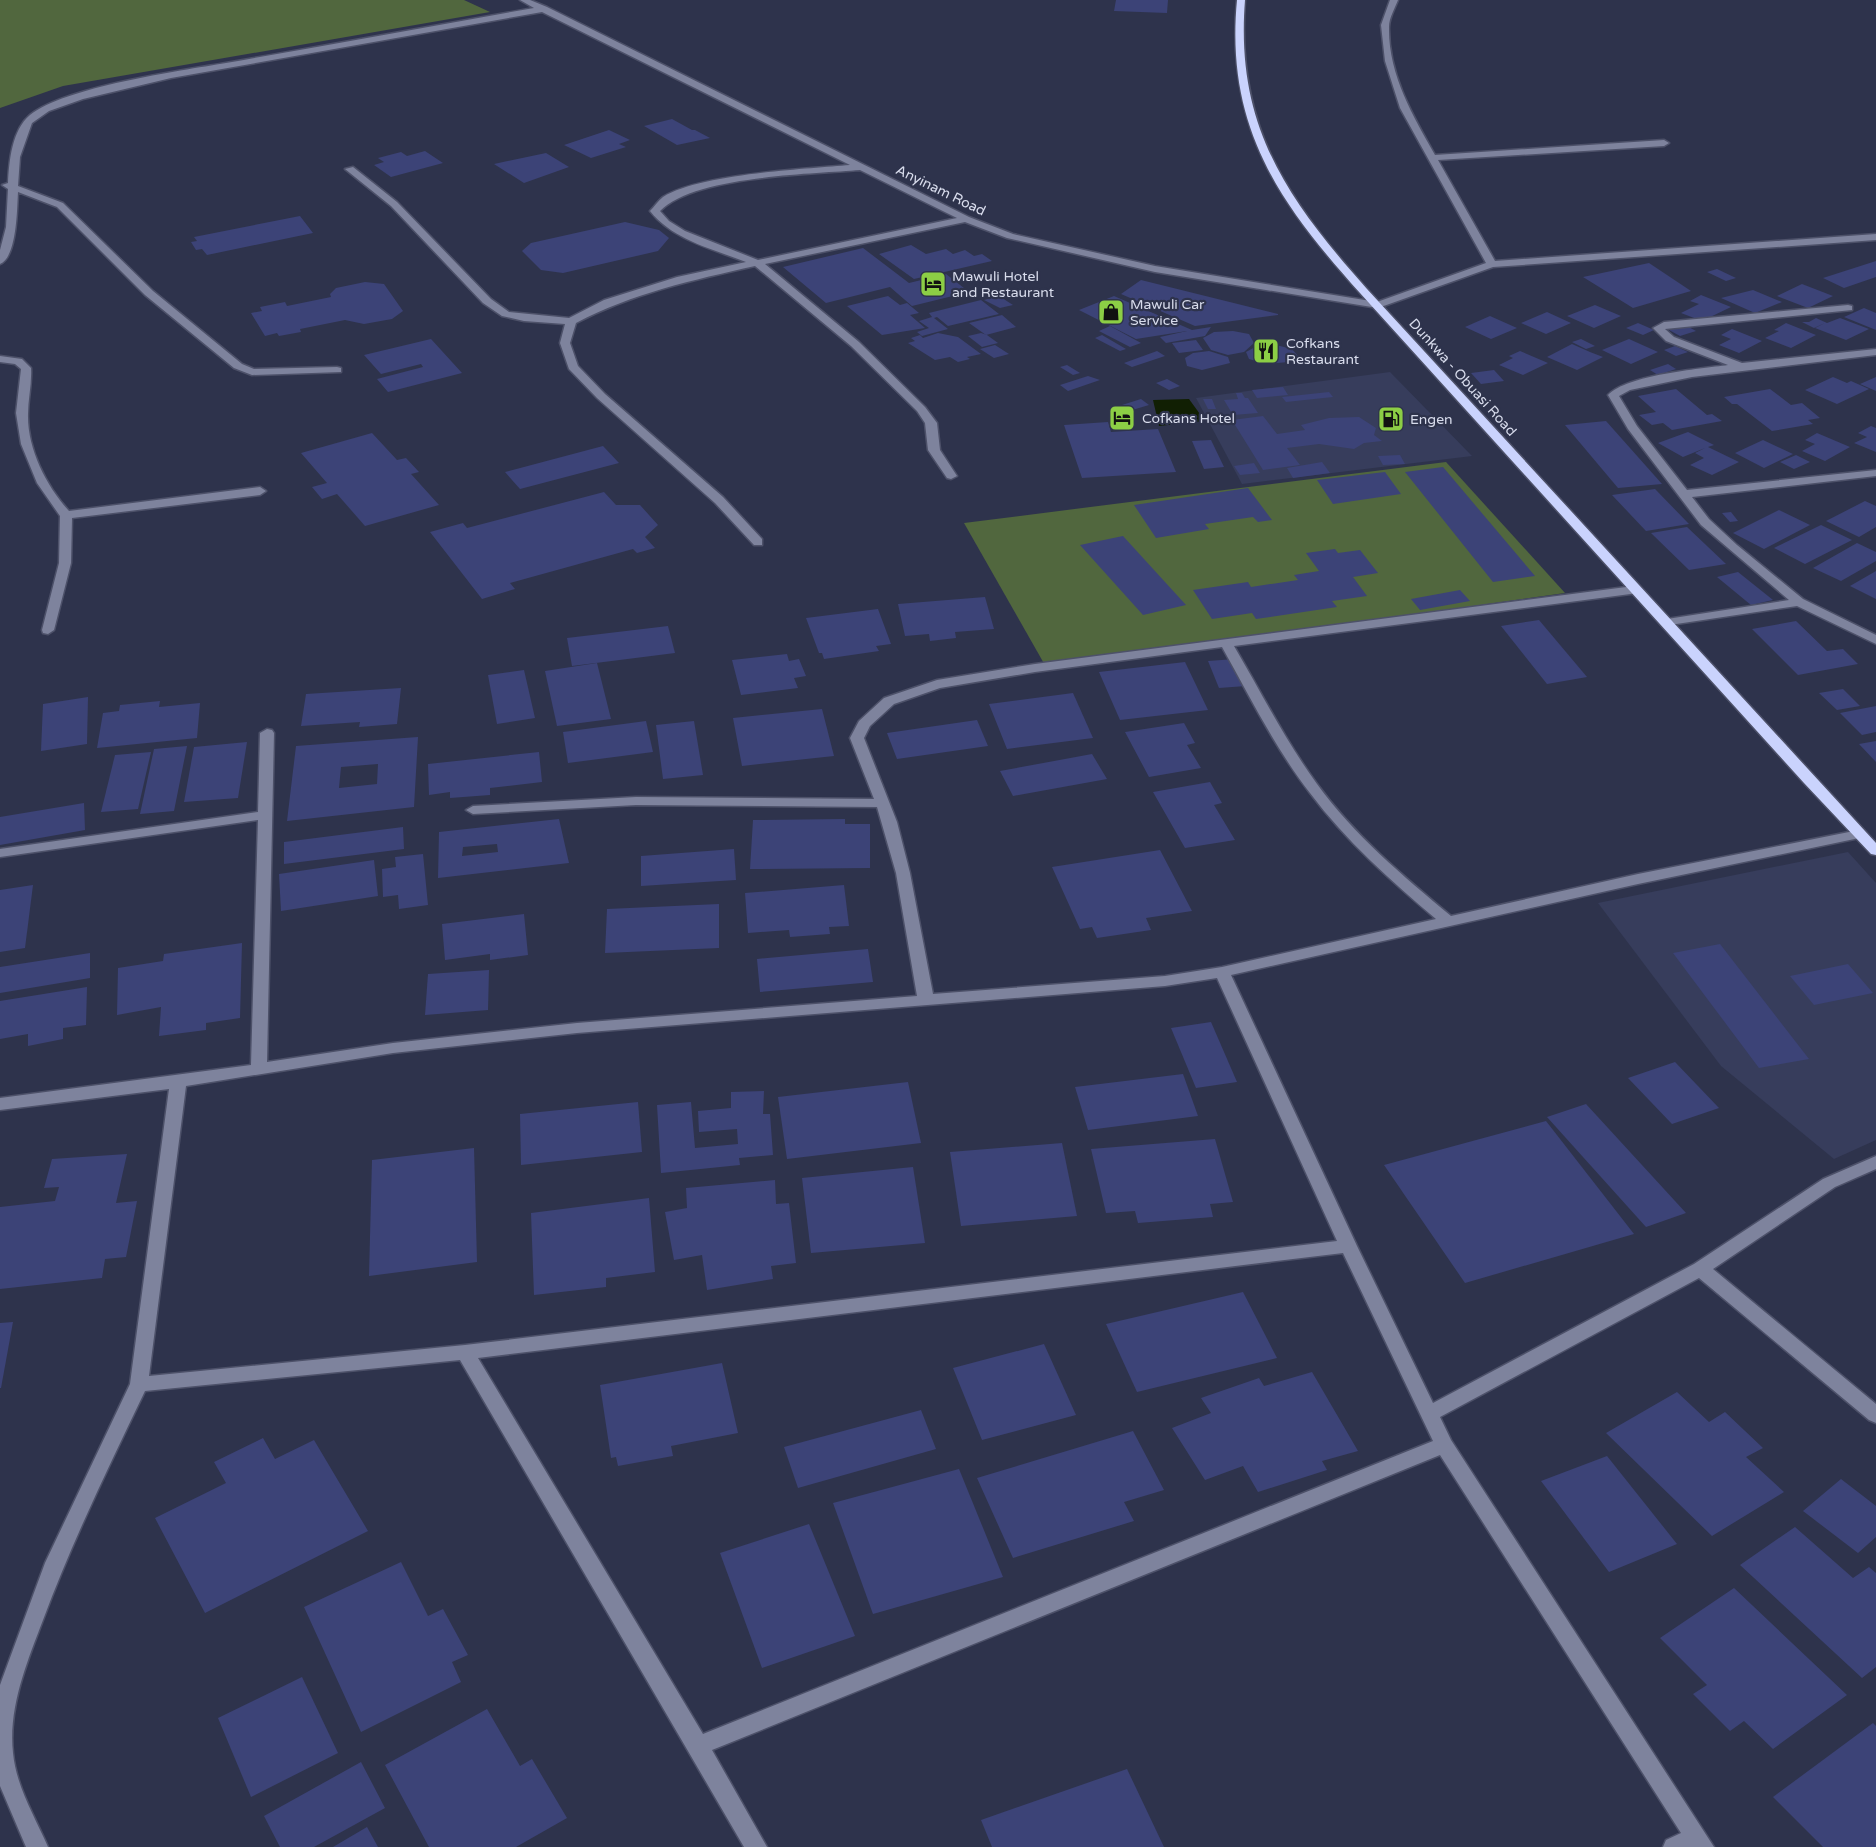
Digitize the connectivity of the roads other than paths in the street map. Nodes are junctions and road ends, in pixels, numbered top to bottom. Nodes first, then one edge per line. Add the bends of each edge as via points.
1 (524, 0) edge
2 (1241, 0) edge
3 (1394, 0) edge
4 (544, 9) junction
5 (1664, 143) dead end
6 (1432, 158) junction
7 (865, 167) junction
8 (350, 168) dead end
9 (7, 185) junction
10 (4, 199) edge
11 (966, 219) junction
12 (5, 225) edge
13 (1876, 237) edge
14 (0, 261) edge
15 (757, 263) junction
16 (1492, 264) junction
17 (1378, 305) junction
18 (1848, 308) dead end
19 (571, 321) junction
20 (1876, 352) edge
21 (0, 359) edge
22 (1745, 368) junction
23 (337, 370) dead end
24 (1876, 473) edge
25 (951, 476) dead end
26 (260, 491) dead end
27 (1685, 494) junction
28 (66, 514) junction
29 (758, 542) dead end
30 (1634, 590) junction
31 (1798, 602) junction
32 (1667, 623) junction
33 (48, 630) dead end
34 (1873, 636) edge
35 (1226, 643) junction
36 (267, 734) dead end
37 (881, 803) junction
38 (473, 810) dead end
39 (264, 815) junction
40 (1859, 834) junction
41 (1876, 851) edge
42 (0, 853) edge
43 (1448, 921) junction
44 (1222, 972) junction
45 (926, 1001) junction
46 (259, 1067) junction
47 (178, 1082) junction
48 (0, 1104) edge
49 (1876, 1162) edge
50 (1348, 1246) junction
51 (1700, 1269) junction
52 (465, 1352) junction
53 (139, 1384) junction
54 (1431, 1414) junction
55 (1876, 1416) edge
56 (1444, 1445) junction
57 (698, 1746) junction
58 (1700, 1842) edge
59 (37, 1847) edge
60 (756, 1847) edge
61 (1674, 1847) edge

1 - 4 street, Anyinam Road
2 - 17 main road, Dunkwa - Obuasi Road via 1240,70 1260,144 1276,177 1313,232
3 - 6 street via 1385,25 1389,61 1404,108
4 - 7 street, Anyinam Road
4 - 9 street via 200,70 66,101 44,109 28,121 16,139
5 - 6 street
6 - 16 street
7 - 11 street, Anyinam Road
7 - 15 street via 710,184 674,194 656,206 656,215 666,223
8 - 19 street via 394,204 487,301 506,314
9 - 10 street
9 - 23 street via 60,205 149,293 238,366 252,372
10 - 12 street
11 - 15 street
11 - 17 street, Anyinam Road via 1010,236 1155,269
12 - 14 street
13 - 16 street
15 - 19 street via 643,290
15 - 25 street via 909,394 931,423 934,450
16 - 17 street
17 - 30 main road, Dunkwa - Obuasi Road
18 - 22 street via 1658,328 1670,339
19 - 29 street via 565,343 573,367 600,396 719,500
20 - 22 street
21 - 28 street via 18,362 26,368 22,419 30,452 39,477
22 - 27 street via 1640,382 1624,386 1612,395
24 - 27 street
26 - 28 street
27 - 31 street via 1705,522 1732,548
28 - 33 street via 65,563
30 - 32 main road, Dunkwa - Obuasi Road
30 - 35 street
31 - 32 street
31 - 34 street
32 - 40 main road, Dunkwa - Obuasi Road
35 - 37 street via 993,674 937,684 889,701 864,724 857,738
35 - 43 street via 1297,766 1320,797 1370,853
36 - 39 street
37 - 38 street via 636,801
37 - 45 street via 903,873
39 - 42 street
39 - 46 street
40 - 41 main road, Dunkwa - Obuasi Road
40 - 43 street
43 - 44 street
44 - 45 street via 1166,981
44 - 50 street
45 - 46 street via 577,1028
46 - 47 street
47 - 48 street
47 - 53 street
49 - 51 street via 1829,1183
50 - 52 street
50 - 54 street
51 - 54 street
51 - 55 street
52 - 53 street
52 - 57 street
53 - 59 street via 52,1567 6,1700 2,1755
54 - 56 street
56 - 57 street
56 - 58 street
57 - 60 street
58 - 61 street

